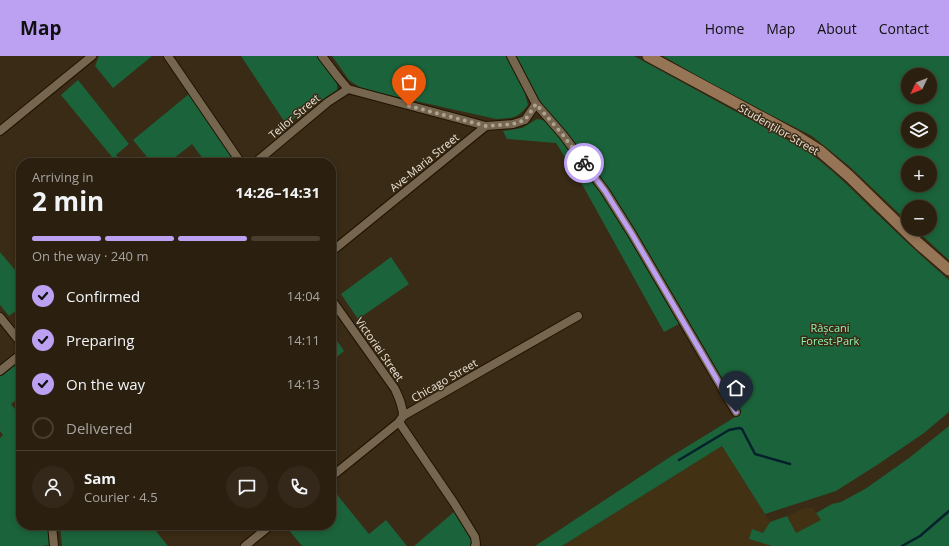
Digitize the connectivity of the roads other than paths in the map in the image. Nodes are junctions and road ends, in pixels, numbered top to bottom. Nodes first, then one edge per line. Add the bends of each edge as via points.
1 (92, 56) edge
2 (168, 56) edge
3 (322, 56) edge
4 (511, 56) edge
5 (648, 56) edge
6 (348, 89) junction
7 (536, 104) junction
8 (486, 126) junction
9 (0, 131) edge
10 (238, 158) edge
11 (261, 158) edge
12 (336, 248) edge
13 (949, 270) edge
14 (336, 305) edge
15 (578, 316) dead end
16 (0, 317) edge
17 (16, 337) edge
18 (16, 358) edge
19 (0, 371) edge
20 (736, 412) dead end
21 (401, 419) junction
22 (336, 473) edge
23 (52, 530) edge
24 (265, 530) edge
25 (54, 546) edge
26 (245, 546) edge
27 (475, 546) edge

1 - 9 street
2 - 10 street
3 - 6 street
4 - 7 street
5 - 13 main road, Studenților Street via 820,151
6 - 8 street
6 - 11 street, Teilor Street via 328,102
7 - 8 street via 525,120 513,124
7 - 20 street via 563,135 609,197
8 - 12 street, Ave-Maria Street
14 - 21 street, Victoriei Street via 395,389 403,408
15 - 21 street, Chicago Street
16 - 17 street
18 - 19 street
21 - 22 street, Chicago Street
21 - 27 street, Victoriei Street via 475,537
23 - 25 street
24 - 26 street

